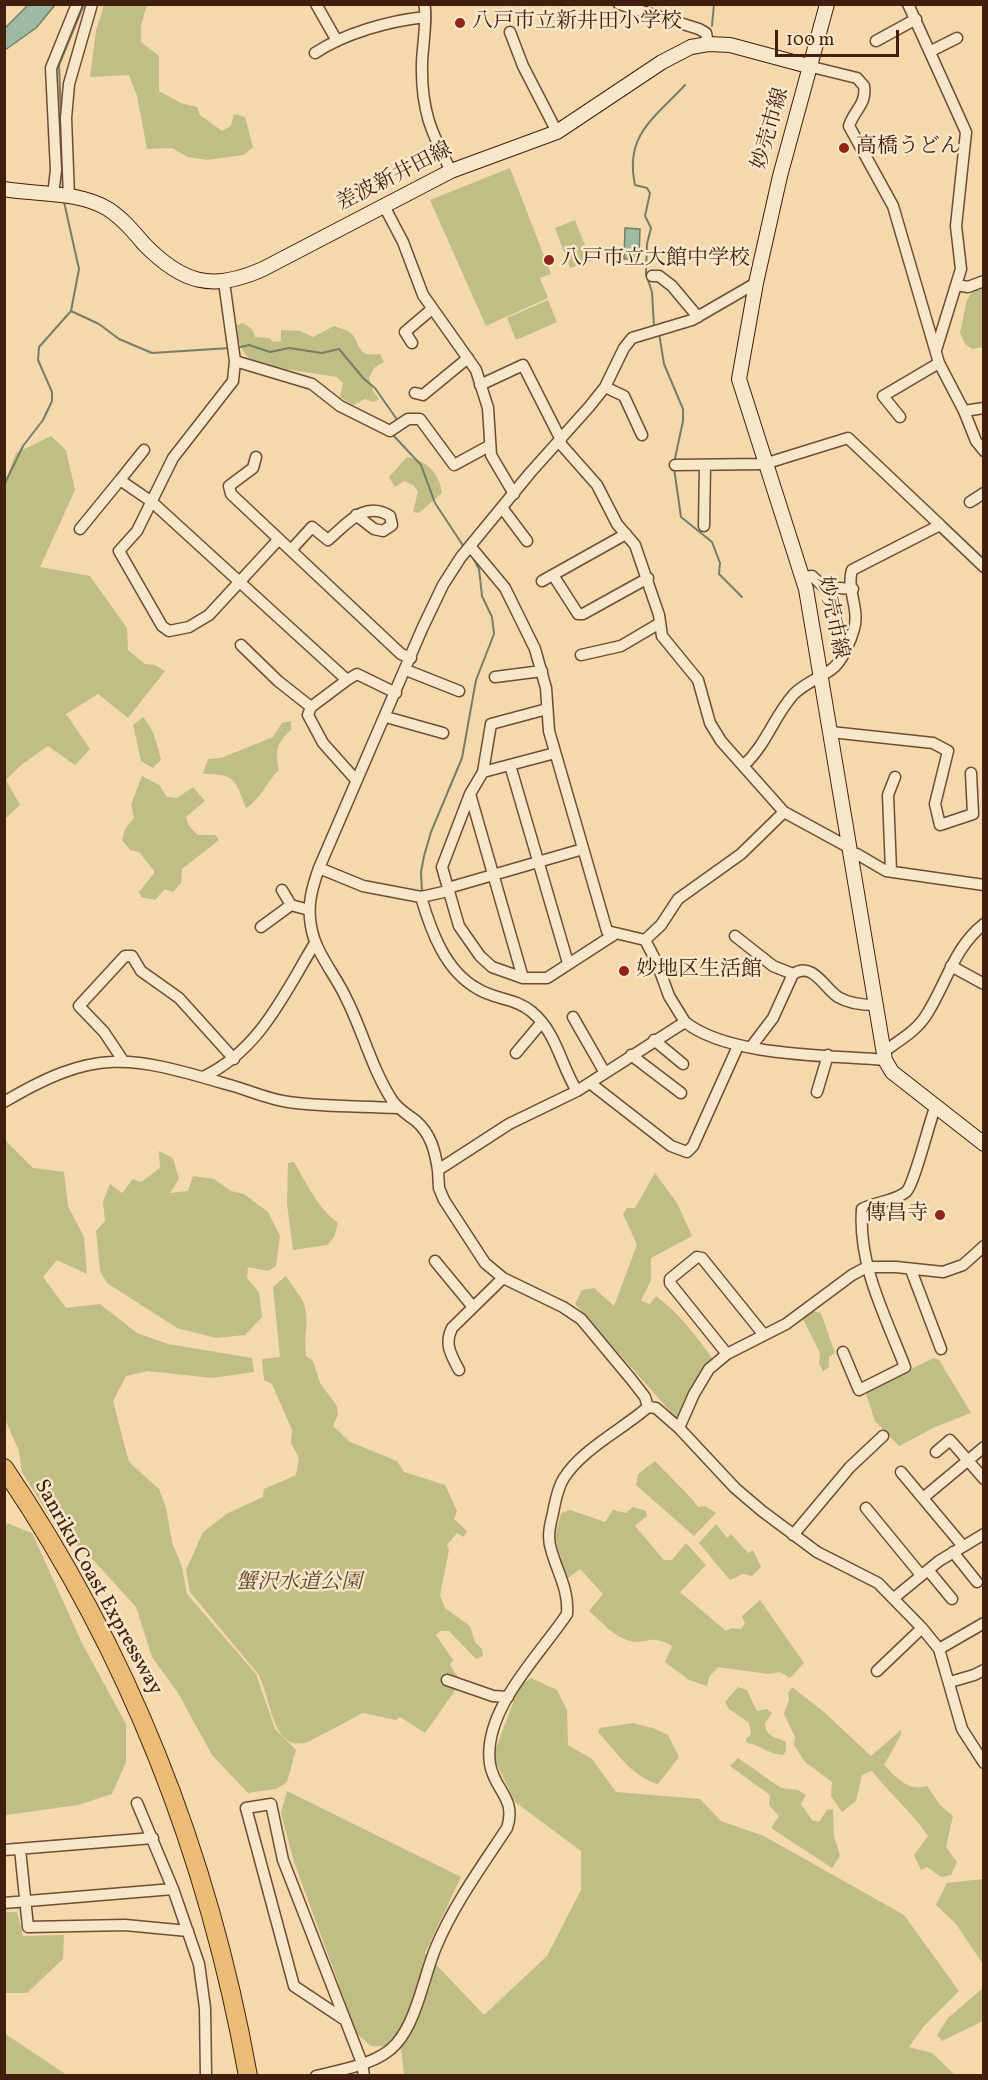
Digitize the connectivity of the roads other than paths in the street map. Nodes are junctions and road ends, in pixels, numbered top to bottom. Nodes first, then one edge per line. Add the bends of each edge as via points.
1 (77, 4) edge
2 (92, 4) edge
3 (316, 4) edge
4 (424, 4) edge
5 (620, 4) edge
6 (827, 4) edge
7 (908, 4) edge
8 (425, 17) junction
9 (916, 19) junction
10 (510, 32) dead end
11 (957, 38) dead end
12 (337, 41) junction
13 (876, 41) dead end
14 (708, 44) junction
15 (931, 51) junction
16 (315, 53) dead end
17 (812, 67) junction
18 (557, 132) junction
19 (451, 171) junction
20 (4, 189) edge
21 (53, 195) junction
22 (69, 197) junction
23 (384, 206) junction
24 (652, 276) dead end
25 (984, 281) edge
26 (224, 282) junction
27 (756, 283) junction
28 (957, 285) junction
29 (432, 309) junction
30 (698, 317) junction
31 (412, 343) dead end
32 (468, 358) junction
33 (937, 358) junction
34 (235, 361) junction
35 (480, 385) junction
36 (605, 387) junction
37 (415, 393) dead end
38 (984, 408) edge
39 (964, 411) junction
40 (900, 417) dead end
41 (642, 435) dead end
42 (560, 441) junction
43 (489, 446) junction
44 (144, 450) dead end
45 (984, 451) edge
46 (256, 457) dead end
47 (764, 464) junction
48 (675, 465) dead end
49 (705, 465) junction
50 (120, 480) junction
51 (984, 493) edge
52 (514, 494) junction
53 (152, 502) junction
54 (970, 502) dead end
55 (503, 509) junction
56 (356, 515) dead end
57 (940, 525) junction
58 (704, 526) dead end
59 (80, 529) dead end
60 (626, 534) junction
61 (279, 539) junction
62 (527, 541) dead end
63 (470, 546) junction
64 (291, 550) junction
65 (984, 567) edge
66 (553, 575) junction
67 (803, 577) junction
68 (648, 578) junction
69 (240, 580) junction
70 (542, 581) dead end
71 (853, 589) junction
72 (660, 623) junction
73 (241, 645) dead end
74 (581, 655) dead end
75 (411, 658) junction
76 (406, 670) junction
77 (542, 670) junction
78 (822, 674) junction
79 (495, 677) dead end
80 (348, 680) junction
81 (459, 691) dead end
82 (396, 693) junction
83 (311, 707) junction
84 (547, 709) junction
85 (386, 717) junction
86 (831, 732) junction
87 (442, 733) dead end
88 (555, 753) junction
89 (510, 765) junction
90 (744, 765) junction
91 (483, 772) junction
92 (971, 773) dead end
93 (895, 777) dead end
94 (356, 780) junction
95 (470, 794) junction
96 (784, 812) junction
97 (583, 849) junction
98 (850, 851) junction
99 (539, 862) junction
100 (319, 868) junction
101 (891, 871) junction
102 (494, 875) junction
103 (984, 885) edge
104 (282, 890) dead end
105 (448, 890) junction
106 (421, 897) junction
107 (291, 905) junction
108 (309, 910) junction
109 (984, 924) edge
110 (261, 927) dead end
111 (615, 934) junction
112 (735, 936) dead end
113 (645, 940) junction
114 (315, 943) junction
115 (568, 963) junction
116 (951, 966) junction
117 (793, 975) junction
118 (523, 978) junction
119 (984, 984) edge
120 (875, 1005) junction
121 (573, 1017) dead end
122 (542, 1022) junction
123 (685, 1022) junction
124 (654, 1040) junction
125 (738, 1046) junction
126 (751, 1047) junction
127 (516, 1053) dead end
128 (631, 1055) junction
129 (828, 1055) junction
130 (884, 1056) junction
131 (122, 1059) junction
132 (234, 1059) junction
133 (684, 1064) dead end
134 (605, 1073) junction
135 (203, 1077) junction
136 (590, 1083) junction
137 (577, 1091) junction
138 (817, 1092) dead end
139 (681, 1093) dead end
140 (4, 1102) edge
141 (935, 1107) junction
142 (397, 1108) junction
143 (984, 1144) edge
144 (438, 1170) junction
145 (982, 1250) edge
146 (435, 1261) dead end
147 (867, 1267) junction
148 (911, 1270) junction
149 (503, 1278) junction
150 (473, 1308) junction
151 (764, 1335) junction
152 (941, 1349) dead end
153 (843, 1352) dead end
154 (727, 1353) junction
155 (459, 1370) dead end
156 (648, 1407) junction
157 (679, 1428) junction
158 (884, 1436) dead end
159 (984, 1447) edge
160 (936, 1452) dead end
161 (968, 1460) junction
162 (4, 1468) edge
163 (901, 1472) dead end
164 (984, 1479) edge
165 (923, 1498) junction
166 (866, 1508) dead end
167 (793, 1534) junction
168 (984, 1534) edge
169 (957, 1548) junction
170 (924, 1572) junction
171 (977, 1582) dead end
172 (894, 1598) junction
173 (952, 1599) dead end
174 (984, 1623) edge
175 (922, 1628) junction
176 (939, 1649) junction
177 (984, 1670) edge
178 (877, 1671) dead end
179 (447, 1680) dead end
180 (950, 1682) junction
181 (508, 1697) junction
182 (980, 1749) edge
183 (984, 1763) edge
184 (136, 1803) dead end
185 (153, 1838) junction
186 (20, 1849) junction
187 (4, 1850) edge
188 (173, 1889) junction
189 (26, 1901) junction
190 (4, 1903) edge
191 (188, 1931) junction
192 (342, 2018) junction
193 (362, 2063) junction
194 (206, 2076) edge
195 (248, 2076) edge
196 (316, 2076) edge
197 (364, 2076) edge

1 - 21 street via 51,68 56,170
2 - 22 street via 69,84
3 - 12 street
4 - 8 street
5 - 14 street via 699,29 706,33
6 - 17 main road, 妙売市線
7 - 9 street
8 - 12 street
8 - 19 street via 425,114
9 - 13 street
9 - 15 street
10 - 18 street
11 - 15 street
12 - 16 street
14 - 17 main road, 差波新井田線 via 730,45
14 - 18 main road, 差波新井田線 via 677,53
15 - 28 street via 966,132 956,226 961,269
17 - 27 main road, 妙売市線 via 780,176
17 - 33 street via 857,78 864,86 863,104 849,126 893,206
18 - 19 main road, 差波新井田線
19 - 23 main road, 差波新井田線
20 - 21 main road, 差波新井田線
21 - 22 main road, 差波新井田線
22 - 26 main road, 差波新井田線 via 108,209 168,267 182,275
23 - 26 main road, 差波新井田線 via 255,272
23 - 29 street
24 - 30 street via 659,276 672,286
25 - 28 street via 968,287
26 - 34 street
27 - 30 street
27 - 47 main road, 妙売市線 via 738,379
28 - 33 street via 940,330
29 - 31 street via 405,332
29 - 32 street
30 - 36 street via 632,338
32 - 35 street
32 - 37 street via 423,395
33 - 39 street
33 - 40 street via 883,396
34 - 43 street via 312,384 340,406 390,431 408,419 420,419 454,465
34 - 53 street via 233,381 173,458
35 - 42 street via 523,365
35 - 43 street via 488,408
36 - 41 street via 624,396
36 - 42 street
38 - 39 street
39 - 45 street
42 - 52 street
42 - 60 street via 597,485
43 - 52 street
44 - 50 street
46 - 61 street via 255,464 232,482 229,490
47 - 49 street
47 - 57 street via 848,438
47 - 67 main road, 妙売市線
48 - 49 street
49 - 58 street
50 - 53 street
50 - 59 street
51 - 54 street
52 - 55 street
53 - 69 street
53 - 69 street via 137,531 119,551 162,626 169,631 189,627 209,615
55 - 62 street
55 - 63 street
56 - 64 street via 328,540 312,527
57 - 65 street
57 - 71 street via 852,570
60 - 66 street
60 - 68 street via 635,545
61 - 64 street
61 - 69 street
63 - 75 street via 443,585
63 - 77 street via 506,588
64 - 75 street via 401,654
66 - 68 street via 578,614
66 - 70 street
67 - 71 street via 812,576 824,586
67 - 78 main road, 妙売市線
68 - 72 street
69 - 80 street
71 - 78 street via 856,614 851,639 833,668
72 - 74 street via 621,646
72 - 90 street via 669,648 698,680 710,723
73 - 83 street
75 - 76 street
76 - 81 street
76 - 82 street
77 - 79 street
77 - 84 street
78 - 86 main road, 妙売市線
78 - 90 street via 794,694 768,730 762,746
80 - 82 street via 357,674
80 - 83 street
82 - 85 street
83 - 94 street via 308,715 323,744
84 - 88 street
84 - 91 street via 492,724
85 - 87 street
85 - 94 street
86 - 92 street via 933,743 948,751 935,804 940,825 973,814
86 - 98 main road, 妙売市線
88 - 89 street
88 - 97 street
89 - 91 street
89 - 99 street
90 - 96 street
91 - 95 street
93 - 101 street via 888,795
94 - 100 street
95 - 102 street
95 - 105 street via 442,867
96 - 98 street
96 - 113 street via 741,854 678,899 661,925
97 - 99 street
97 - 111 street via 607,931
98 - 101 street
98 - 120 main road, 妙売市線
99 - 102 street
99 - 115 street
100 - 106 street via 363,886
100 - 108 street
101 - 103 street
102 - 105 street
102 - 118 street
104 - 107 street
105 - 106 street
105 - 118 street via 459,926 480,956 492,967
106 - 122 street via 434,938 459,974 478,990 518,1002
107 - 108 street
107 - 110 street
108 - 114 street
109 - 116 street
111 - 113 street
111 - 115 street
112 - 117 street via 773,966
113 - 123 street
114 - 132 street via 267,1024
114 - 142 street via 336,976 384,1088
115 - 118 street via 547,978
116 - 119 street
116 - 130 street via 926,1017
117 - 120 street via 799,970 808,971 839,998
117 - 126 street via 773,1018
120 - 130 main road, 妙売市線
121 - 134 street
122 - 127 street
122 - 137 street
123 - 124 street
123 - 125 street via 695,1030
124 - 128 street
124 - 133 street
125 - 126 street
125 - 136 street via 687,1152 671,1146
126 - 129 street
128 - 134 street
128 - 139 street
129 - 130 street
129 - 138 street
130 - 141 main road via 892,1072
131 - 132 street via 104,1032 79,1006 125,956 132,956 141,971 179,998
131 - 135 street
131 - 140 street via 72,1068 45,1078
132 - 135 street
134 - 136 street
135 - 142 street via 286,1101
136 - 137 street
137 - 144 street via 509,1124
141 - 143 main road
141 - 147 street via 914,1182 905,1193 862,1209 860,1235
142 - 144 street via 417,1122 429,1137
144 - 149 street via 444,1200 485,1263
145 - 148 street via 963,1265 943,1272
146 - 150 street
147 - 148 street
147 - 151 street
147 - 153 street via 905,1367 859,1390
148 - 152 street
149 - 150 street
149 - 156 street via 581,1319 645,1397
150 - 155 street via 447,1338
151 - 154 street
151 - 154 street via 702,1258 697,1257 670,1279 670,1284
154 - 157 street via 709,1369
156 - 157 street via 656,1408
156 - 181 street via 593,1449 564,1478 549,1530 550,1548 568,1603 567,1614 522,1671
157 - 167 street via 735,1488
158 - 167 street via 844,1473
159 - 161 street
160 - 161 street via 950,1440
161 - 164 street
161 - 165 street
162 - 195 highway, Sanriku Coast Expressway via 25,1498 114,1657 170,1785 226,1966
163 - 165 street
165 - 169 street
166 - 170 street
167 - 172 street via 838,1564 861,1572
168 - 169 street
169 - 170 street
169 - 171 street
170 - 172 street
170 - 173 street
172 - 175 street
174 - 176 street
175 - 176 street
175 - 178 street
176 - 180 street
177 - 180 street
179 - 181 street via 493,1696
180 - 182 street via 957,1717
181 - 193 street via 489,1756 490,1767 509,1803 507,1828 442,1932 398,2043 388,2052
182 - 183 street
184 - 185 street
185 - 186 street
185 - 188 street
186 - 187 street
186 - 189 street
188 - 189 street
188 - 191 street
189 - 190 street
189 - 191 street via 28,1927 32,1929 125,1925
191 - 194 street via 199,1964 206,2008
192 - 192 street via 294,1986 246,1808 271,1804 283,1860
192 - 193 street
193 - 196 street
193 - 197 street

